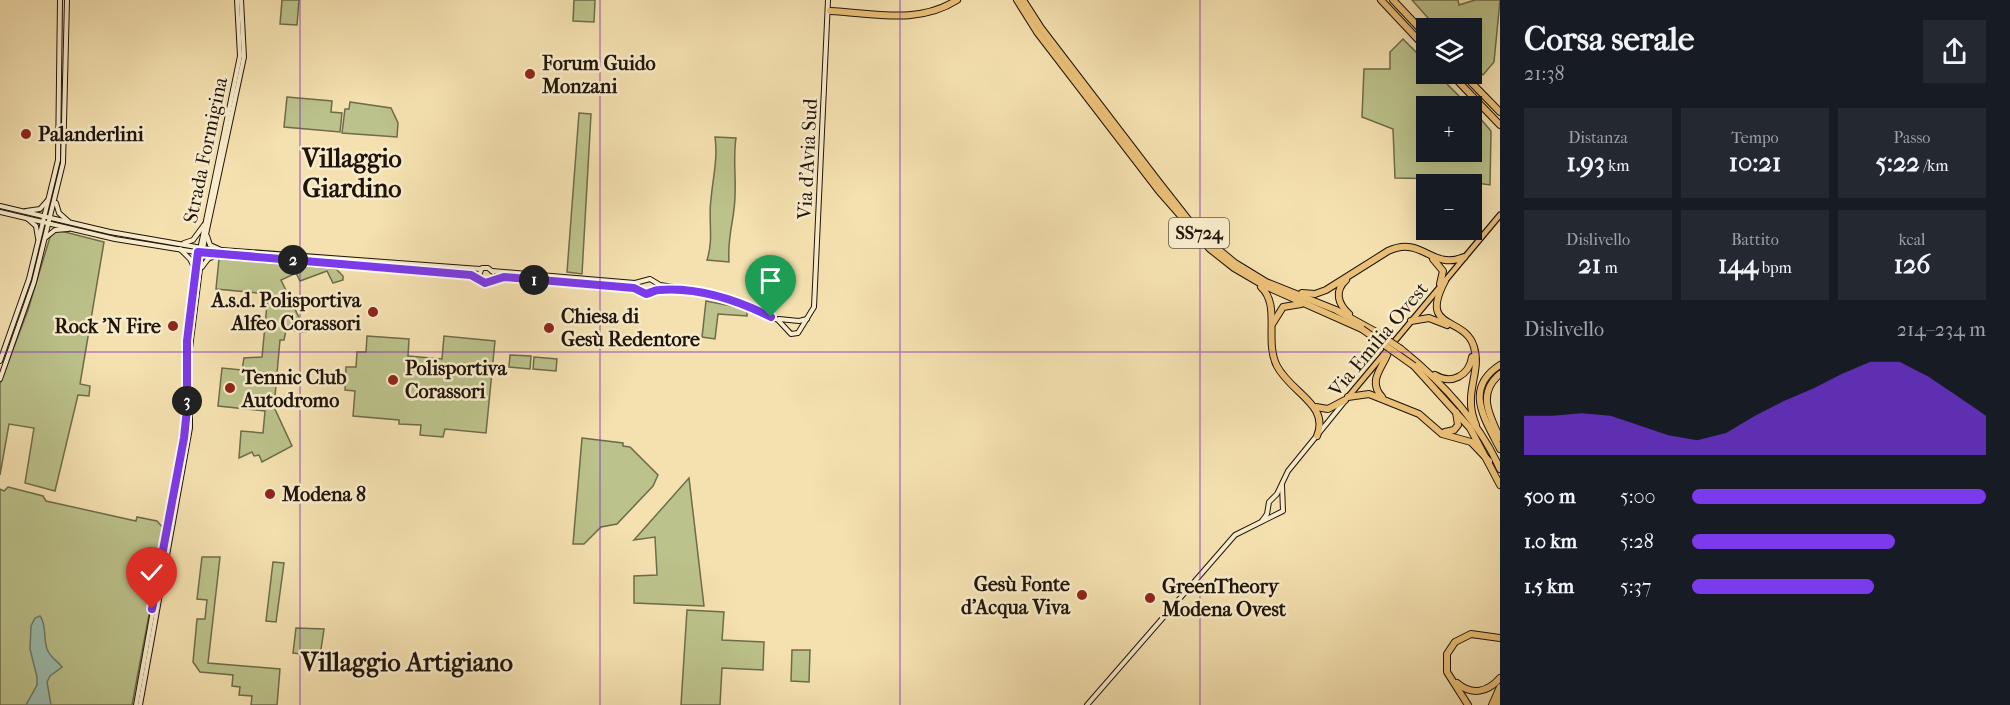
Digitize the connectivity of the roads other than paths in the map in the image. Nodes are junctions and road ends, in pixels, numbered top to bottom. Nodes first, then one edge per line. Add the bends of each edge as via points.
1 (60, 0) edge
2 (67, 0) edge
3 (239, 0) edge
4 (828, 0) edge
5 (957, 0) edge
6 (1015, 0) edge
7 (1023, 0) edge
8 (1381, 0) edge
9 (1393, 0) edge
10 (830, 12) junction
11 (1416, 24) edge
12 (1416, 37) edge
13 (1461, 84) edge
14 (1473, 84) edge
15 (1081, 85) junction
16 (1500, 112) edge
17 (1103, 114) junction
18 (1500, 125) edge
19 (50, 197) junction
20 (56, 199) junction
21 (0, 206) edge
22 (20, 211) junction
23 (0, 212) edge
24 (1500, 215) edge
25 (25, 217) junction
26 (44, 219) junction
27 (50, 221) junction
28 (74, 224) junction
29 (204, 225) junction
30 (68, 229) junction
31 (110, 232) junction
32 (206, 234) junction
33 (105, 237) junction
34 (45, 238) junction
35 (39, 243) junction
36 (180, 247) junction
37 (201, 250) junction
38 (221, 253) junction
39 (1426, 253) junction
40 (1464, 257) junction
41 (480, 269) junction
42 (1238, 270) junction
43 (492, 271) junction
44 (198, 272) junction
45 (1353, 274) junction
46 (478, 278) junction
47 (492, 279) junction
48 (641, 281) junction
49 (1445, 281) junction
50 (654, 282) junction
51 (1266, 282) junction
52 (640, 289) junction
53 (1438, 289) junction
54 (652, 292) junction
55 (701, 293) junction
56 (1326, 311) junction
57 (807, 319) junction
58 (778, 320) junction
59 (1356, 320) junction
60 (790, 321) junction
61 (799, 321) junction
62 (1410, 321) junction
63 (787, 327) junction
64 (802, 327) junction
65 (1364, 327) junction
66 (1270, 329) junction
67 (1390, 347) junction
68 (0, 361) edge
69 (1417, 364) junction
70 (1500, 365) edge
71 (1500, 374) edge
72 (0, 379) edge
73 (1382, 398) junction
74 (1347, 399) junction
75 (1313, 406) junction
76 (1454, 406) junction
77 (1476, 425) junction
78 (1436, 430) junction
79 (1317, 436) junction
80 (1500, 438) edge
81 (1500, 449) edge
82 (1489, 461) junction
83 (1500, 470) edge
84 (1282, 485) junction
85 (1500, 485) edge
86 (1273, 498) junction
87 (1284, 503) junction
88 (1268, 508) junction
89 (1275, 514) junction
90 (1256, 525) junction
91 (1500, 638) edge
92 (1450, 678) junction
93 (1500, 678) edge
94 (1500, 687) edge
95 (1500, 698) edge
96 (138, 705) edge
97 (1087, 705) edge
98 (1468, 705) edge
99 (1492, 705) edge
100 (1497, 705) edge

1 - 19 street via 59,145
2 - 20 street via 66,144
3 - 29 street, Strada Formigina via 240,56
3 - 32 street, Strada Formigina via 244,57
4 - 10 street, Via d'Avia Sud
5 - 10 highway via 915,16
6 - 15 highway, SS724
7 - 15 highway, SS724
8 - 12 highway
9 - 11 highway
10 - 57 street, Via d'Avia Sud via 814,307
13 - 18 highway
14 - 16 highway
15 - 17 highway, SS724
17 - 42 highway, SS724 via 1195,235
17 - 51 highway, SS724 via 1198,232
19 - 22 street via 40,209
19 - 26 street
20 - 27 street
20 - 28 street via 62,217
21 - 22 street
22 - 26 street
23 - 25 street
24 - 40 main road, Via Emilia Ovest
25 - 26 street
25 - 35 street via 36,226
26 - 27 street
26 - 35 street
27 - 28 street
27 - 30 street
27 - 34 street
28 - 31 street
29 - 36 street via 193,240
29 - 37 street, Strada Formigina
30 - 33 street
30 - 34 street via 55,230
31 - 33 street
31 - 36 street
32 - 37 street, Strada Formigina
32 - 38 street via 210,244
33 - 36 street
34 - 72 street
35 - 68 street
36 - 37 street
36 - 44 street
37 - 38 street
37 - 44 street, Strada Formigina
38 - 41 street
38 - 44 street via 208,259
38 - 46 street
39 - 40 highway via 1447,262
39 - 45 highway via 1411,247 1396,248
39 - 53 highway via 1442,269
40 - 49 main road, Via Emilia Ovest
41 - 43 street
41 - 46 street
42 - 56 highway, SS724 via 1280,293
42 - 66 highway via 1269,296
43 - 47 street
43 - 48 street
44 - 96 street, Strada Formigina via 186,348 187,409 172,519
45 - 51 highway via 1312,294
45 - 59 highway via 1342,283 1338,297 1342,308
46 - 47 street via 485,283
47 - 52 street
48 - 50 street
48 - 52 street
49 - 53 main road, Via Emilia Ovest
49 - 77 highway via 1435,301 1437,310 1469,338 1475,350 1469,400
50 - 54 street
50 - 55 street
51 - 59 highway, SS724
52 - 54 street via 646,294
53 - 62 main road, Via Emilia Ovest
54 - 55 street
55 - 58 street via 739,302
56 - 65 highway, SS724
56 - 66 highway via 1287,305 1277,313
57 - 61 street
57 - 64 street, Via d'Avia Sud
58 - 60 street
58 - 63 street
59 - 65 highway, SS724
60 - 61 street
60 - 63 street
61 - 64 street
62 - 67 main road, Via Emilia Ovest
62 - 69 highway via 1429,318 1443,322 1466,339 1471,351 1468,369 1455,378 1440,378
63 - 64 street via 789,333 795,334
65 - 69 highway, SS724, bridge
66 - 75 highway via 1271,351 1277,367 1293,389
67 - 73 highway via 1374,381
67 - 74 main road, Via Emilia Ovest
69 - 76 highway, SS724
69 - 77 highway, SS724
70 - 81 highway via 1484,380 1480,396 1482,413
71 - 80 highway via 1487,389 1486,403
73 - 74 highway via 1363,393
73 - 78 highway via 1419,414
74 - 75 highway via 1328,409
74 - 79 street, Via Emilia Ovest
75 - 79 highway via 1322,423
76 - 78 highway via 1456,428 1448,432
76 - 82 highway, SS724
77 - 83 highway, SS724
78 - 82 highway via 1472,442
79 - 84 street, Via Emilia Ovest via 1288,471
82 - 85 highway, SS724
84 - 86 street, Via Emilia Ovest
84 - 87 street
86 - 87 street
86 - 88 street
87 - 89 street via 1283,511
88 - 89 street
88 - 90 street
89 - 90 street
90 - 97 street via 1239,532 1227,544
91 - 92 highway via 1463,636 1450,648 1446,667
92 - 93 highway via 1477,692
92 - 98 highway
94 - 99 highway
95 - 100 highway

